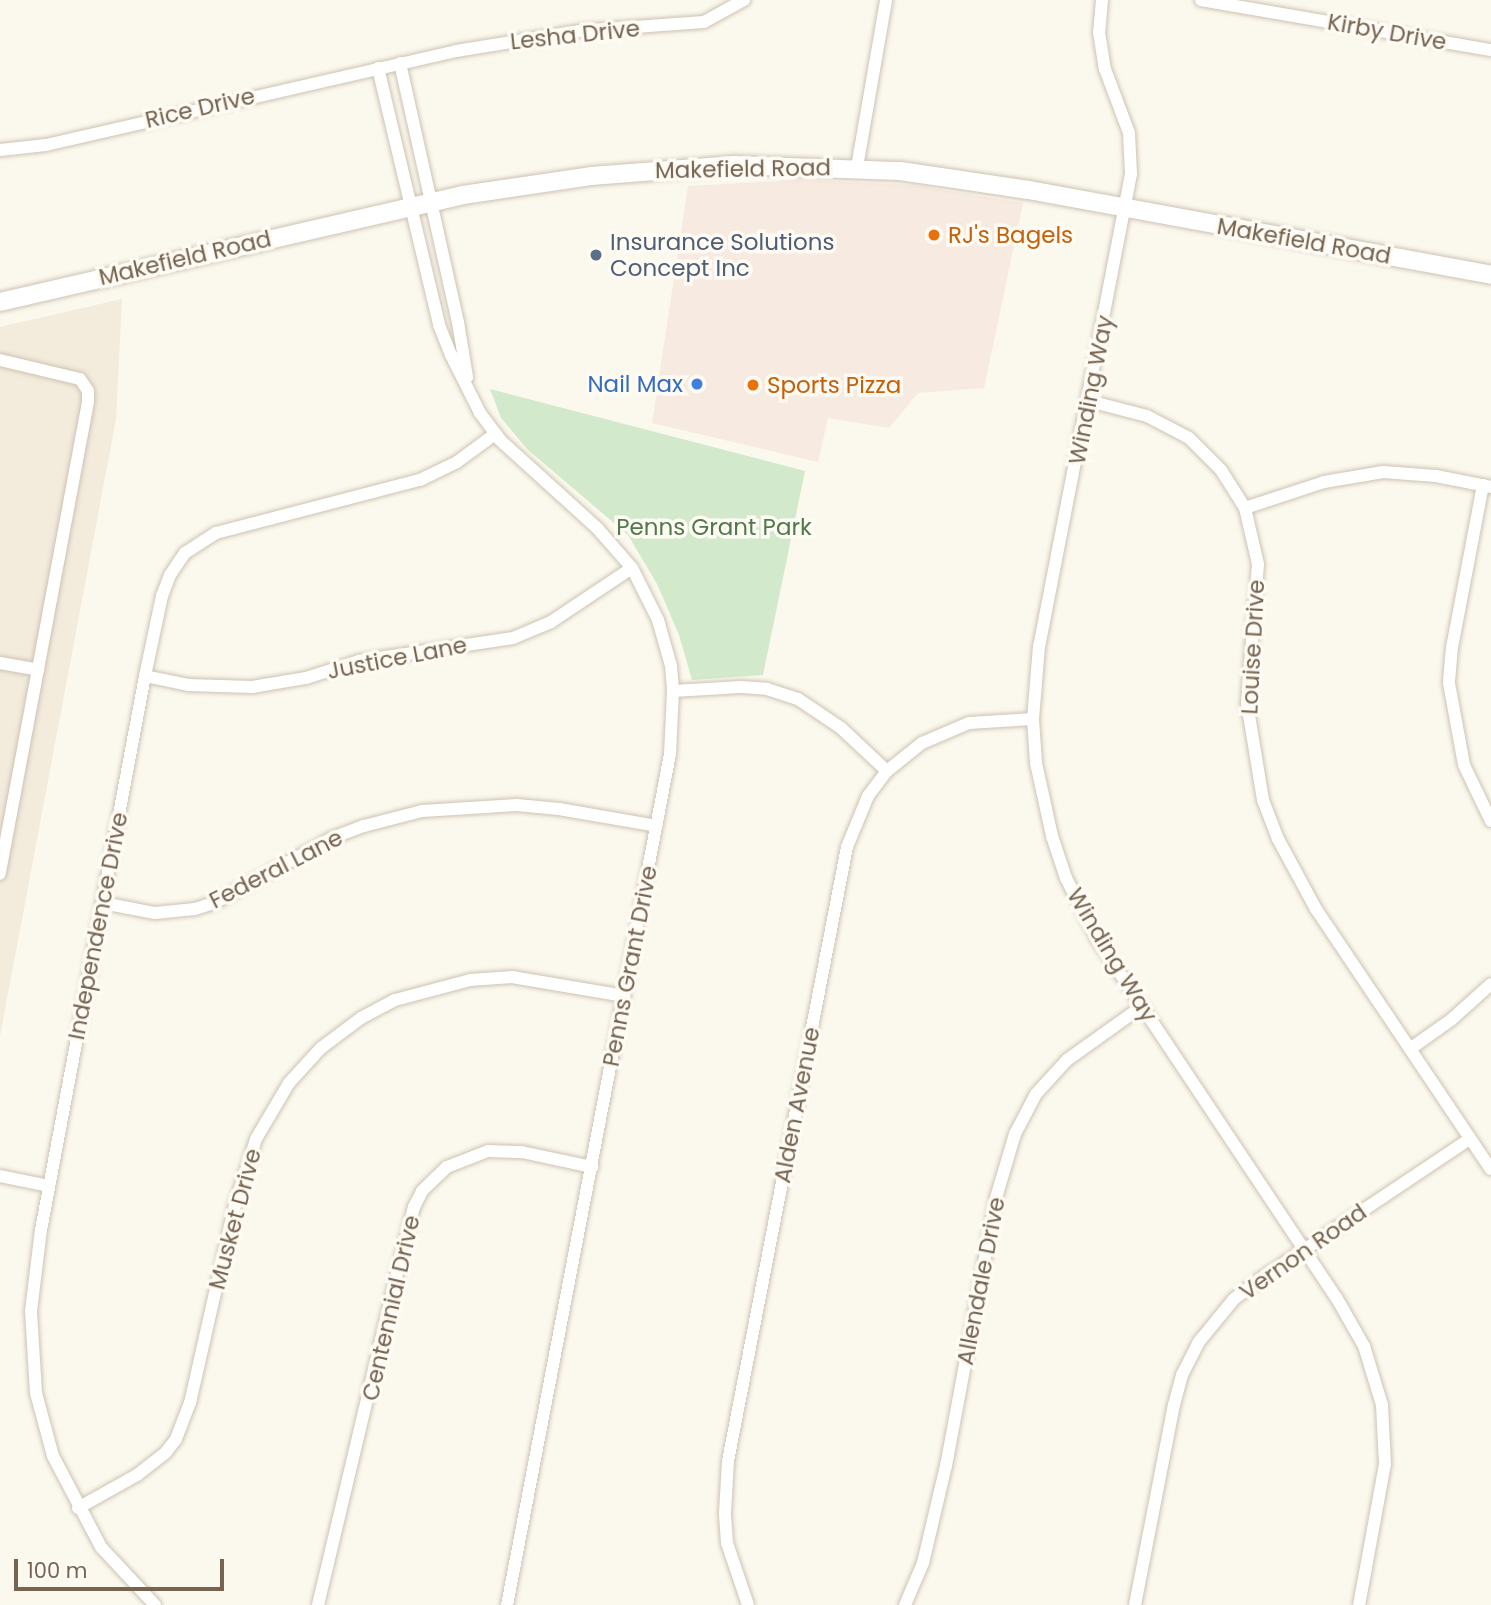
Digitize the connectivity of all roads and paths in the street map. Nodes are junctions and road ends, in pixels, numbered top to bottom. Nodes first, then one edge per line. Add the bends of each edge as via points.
1 (744, 0) edge
2 (886, 0) edge
3 (1102, 0) edge
4 (1201, 0) edge
5 (1491, 50) edge
6 (400, 63) junction
7 (378, 68) junction
8 (0, 150) edge
9 (858, 167) junction
10 (431, 202) junction
11 (411, 207) junction
12 (1125, 209) junction
13 (1491, 275) edge
14 (0, 302) edge
15 (0, 360) edge
16 (470, 393) junction
17 (1089, 401) junction
18 (495, 434) junction
19 (1487, 486) edge
20 (1245, 508) junction
21 (632, 568) junction
22 (0, 663) edge
23 (38, 670) junction
24 (145, 676) junction
25 (673, 691) junction
26 (1033, 719) junction
27 (887, 771) junction
28 (1491, 821) edge
29 (657, 826) junction
30 (0, 874) edge
31 (103, 903) junction
32 (1491, 984) edge
33 (624, 996) junction
34 (1141, 1007) junction
35 (1410, 1049) junction
36 (1470, 1139) junction
37 (592, 1167) junction
38 (1491, 1170) edge
39 (0, 1176) edge
40 (49, 1186) junction
41 (1303, 1250) junction
42 (78, 1508) junction
43 (155, 1605) edge
44 (318, 1605) edge
45 (507, 1605) edge
46 (748, 1605) edge
47 (905, 1605) edge
48 (1135, 1605) edge
49 (1359, 1605) edge

1 - 6 street, Lesha Drive via 704,22 580,32
2 - 9 street
3 - 12 street, Winding Way via 1099,32 1105,69 1132,150
4 - 5 street, Kirby Drive
6 - 7 street, Rice Drive
6 - 10 street, Penns Grant Drive
7 - 8 street, Rice Drive via 46,145
7 - 11 street, Penns Grant Drive
9 - 10 street, Makefield Road via 681,167
9 - 12 street, Makefield Road via 1020,188
10 - 11 street, Makefield Road
10 - 16 street, Penns Grant Drive
11 - 14 street, Makefield Road
11 - 16 street, Penns Grant Drive via 439,325
12 - 13 street, Makefield Road
12 - 17 street, Winding Way
15 - 23 street via 70,374 88,391
16 - 18 street, Penns Grant Drive
17 - 20 street, Louise Drive via 1147,416 1189,438 1221,470
17 - 26 street, Winding Way via 1039,646
18 - 21 street, Penns Grant Drive via 597,528
18 - 24 street, Independence Drive via 457,462 420,480 237,526 184,553 170,575
19 - 20 street via 1383,472 1324,482
19 - 28 street via 1452,646 1449,683 1464,765
20 - 35 street, Louise Drive via 1258,564 1247,703 1263,800 1292,869
21 - 24 street, Justice Lane via 551,622 513,638 359,661 306,678 252,687 188,685
21 - 25 street, Penns Grant Drive via 658,620
22 - 23 street
23 - 30 street
24 - 31 street, Independence Drive
25 - 27 street via 741,687 798,699 841,728
25 - 29 street, Penns Grant Drive via 670,754
26 - 27 street, Alden Avenue via 950,728
26 - 34 street, Winding Way via 1042,797 1066,878 1097,939
27 - 46 street, Alden Avenue via 867,796 847,847 730,1448 725,1485 727,1543
29 - 31 street, Federal Lane via 559,808 422,811 332,838 195,909 155,913
29 - 33 street, Penns Grant Drive
31 - 40 street, Independence Drive
32 - 35 street
33 - 37 street, Penns Grant Drive
33 - 42 street, Musket Drive via 513,978 470,980 395,1000 321,1048 289,1083 256,1139 235,1205 190,1403 176,1438 137,1475
34 - 41 street, Winding Way
34 - 47 street, Allendale Drive via 1067,1060 1036,1094 1015,1134 996,1198 946,1466 923,1563
35 - 36 street, Louise Drive
36 - 38 street, Louise Drive
36 - 41 street, Vernon Road
37 - 44 street, Centennial Drive via 522,1153 488,1152 447,1167 422,1191 414,1207
37 - 45 street, Penns Grant Drive
39 - 40 street
40 - 42 street, Independence Drive via 31,1311 36,1394 53,1456
41 - 48 street, Vernon Road via 1234,1299 1186,1365
41 - 49 street, Winding Way via 1364,1346 1382,1405 1385,1464
42 - 43 street, Independence Drive via 101,1547

